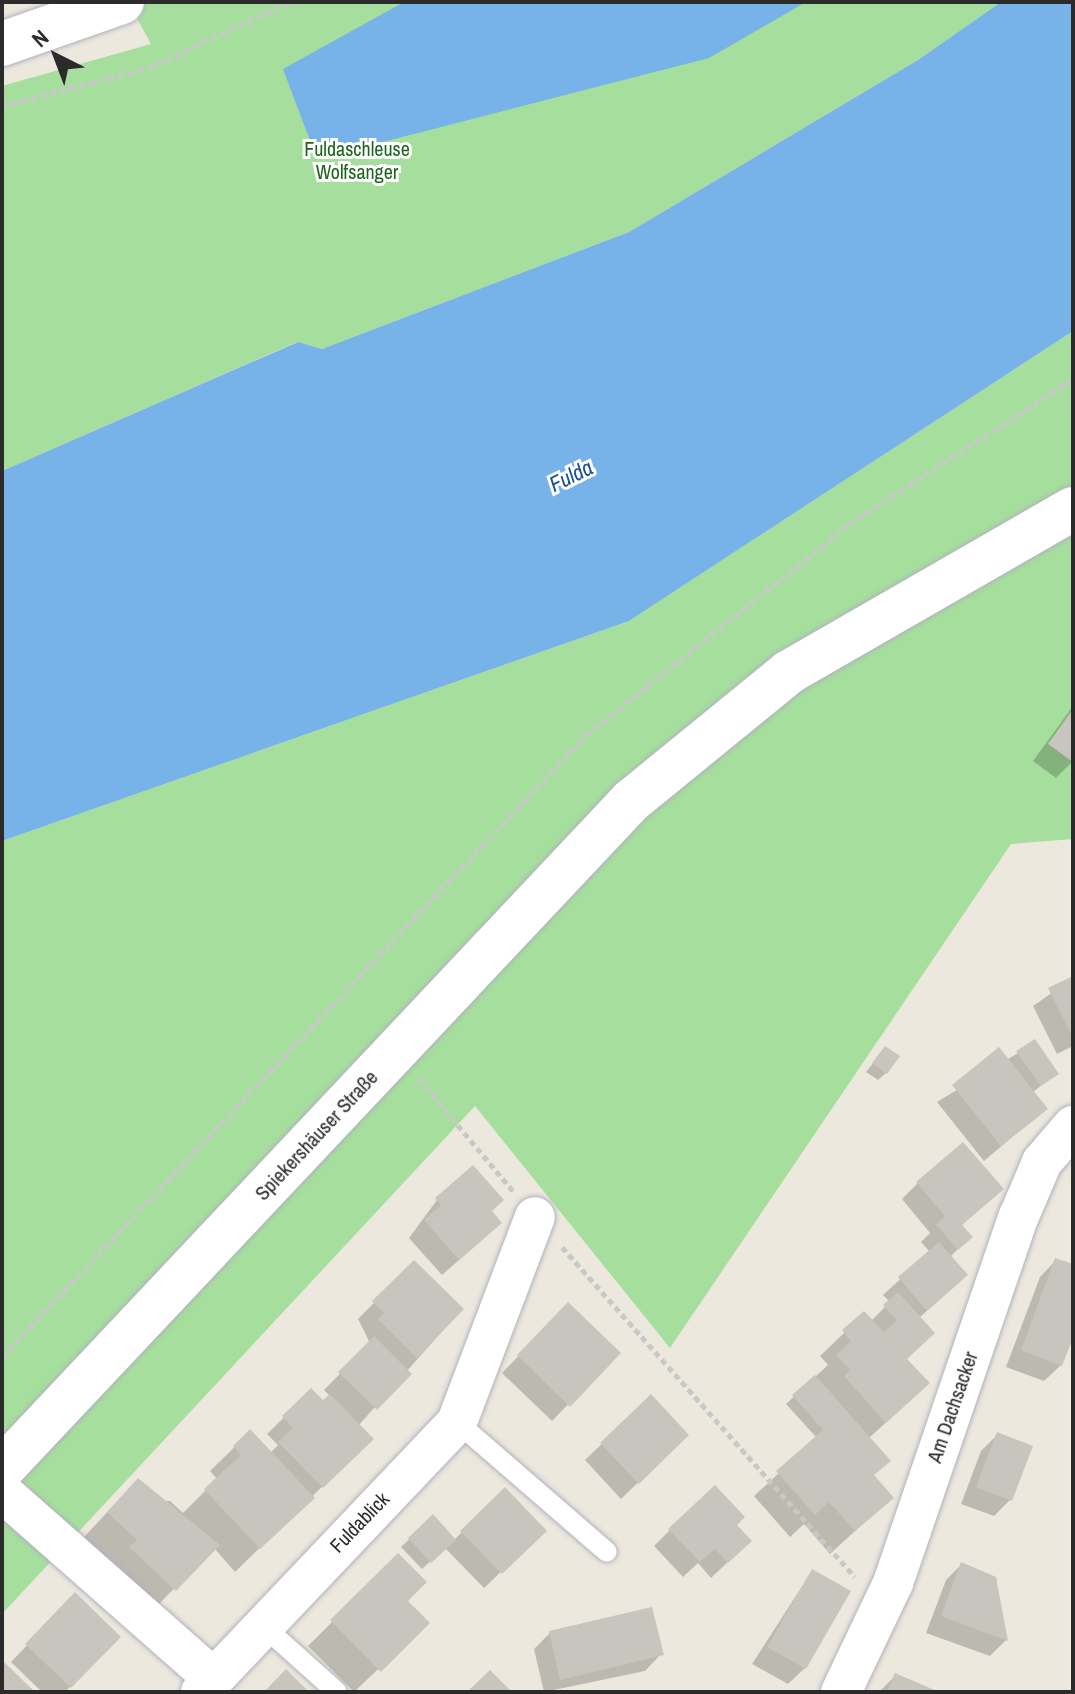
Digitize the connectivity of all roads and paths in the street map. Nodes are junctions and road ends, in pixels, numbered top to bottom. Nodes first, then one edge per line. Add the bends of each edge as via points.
1 (122, 2) edge
2 (290, 2) edge
3 (2, 44) edge
4 (2, 106) edge
5 (1073, 379) edge
6 (1073, 509) edge
7 (1072, 1126) edge
8 (535, 1217) dead end
9 (2, 1357) edge
10 (662, 1358) dead end
11 (457, 1422) junction
12 (2, 1469) edge
13 (2, 1492) edge
14 (607, 1552) dead end
15 (882, 1608) junction
16 (260, 1623) junction
17 (207, 1685) edge
18 (337, 1692) edge
19 (841, 1692) edge

1 - 3 street
2 - 4 path via 148,68
5 - 9 path via 849,524 586,735
6 - 12 street, Spiekershäuser Straße via 789,672 631,801
7 - 15 street, Am Dachsacker via 1042,1162 1019,1216
8 - 11 street, Fuldablick
10 - 15 path
11 - 14 lane
11 - 16 street, Fuldablick
13 - 17 street, Fuldablick
15 - 19 street, Am Dachsacker
16 - 17 street, Fuldablick
16 - 18 lane

